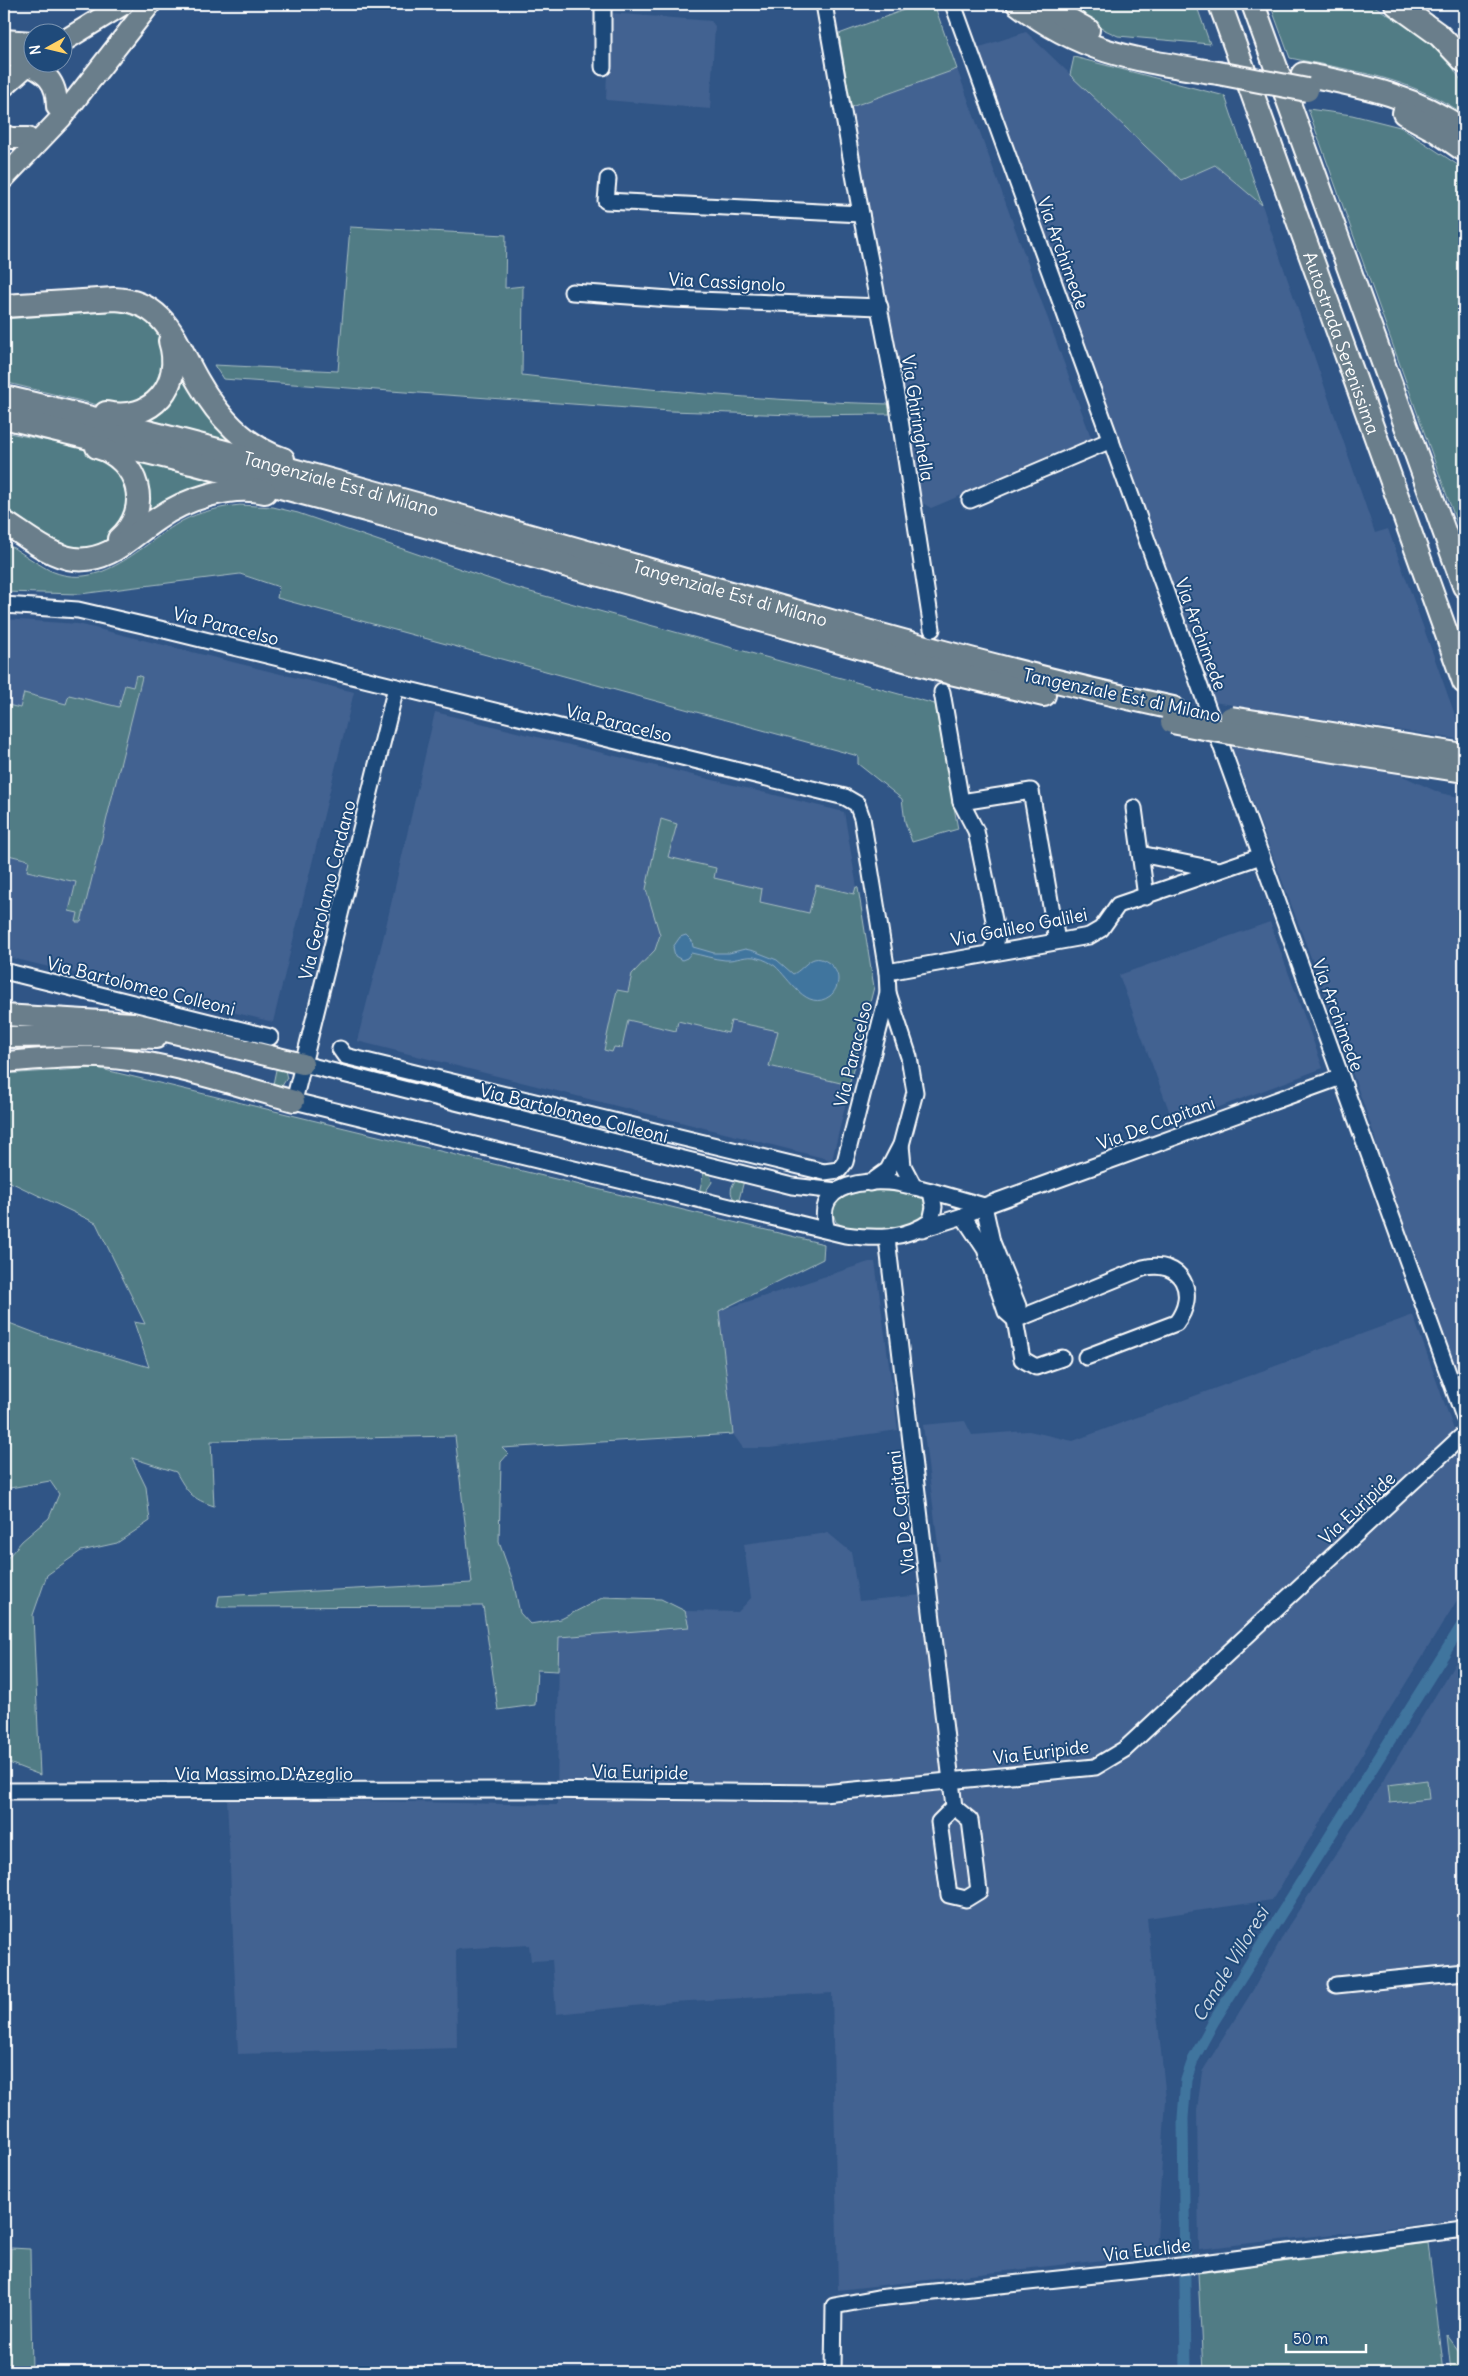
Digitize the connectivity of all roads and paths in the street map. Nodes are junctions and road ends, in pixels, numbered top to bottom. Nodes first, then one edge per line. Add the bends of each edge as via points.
1 (146, 4) edge
2 (150, 4) edge
3 (603, 4) edge
4 (824, 4) edge
5 (953, 4) edge
6 (1018, 4) edge
7 (1047, 4) edge
8 (1204, 4) edge
9 (1220, 4) edge
10 (1253, 4) edge
11 (1396, 4) edge
12 (116, 9) edge
13 (72, 30) edge
14 (72, 36) edge
15 (4, 40) edge
16 (22, 41) edge
17 (4, 50) edge
18 (22, 59) edge
19 (1464, 61) edge
20 (1216, 66) junction
21 (603, 67) dead end
22 (22, 70) edge
23 (42, 72) edge
24 (1305, 82) junction
25 (4, 86) edge
26 (57, 107) junction
27 (1464, 130) edge
28 (4, 136) edge
29 (28, 138) junction
30 (1270, 139) junction
31 (1464, 150) edge
32 (4, 163) edge
33 (4, 178) edge
34 (608, 178) dead end
35 (861, 214) junction
36 (572, 292) dead end
37 (4, 306) edge
38 (880, 307) junction
39 (4, 312) edge
40 (4, 397) edge
41 (34, 404) junction
42 (4, 417) edge
43 (68, 431) junction
44 (1110, 440) junction
45 (361, 500) junction
46 (970, 500) dead end
47 (4, 516) edge
48 (4, 522) edge
49 (1464, 586) edge
50 (4, 605) edge
51 (932, 628) tunnel mouth
52 (1464, 682) edge
53 (396, 687) junction
54 (942, 692) tunnel mouth
55 (1172, 715) junction
56 (1464, 754) edge
57 (1464, 771) edge
58 (961, 802) junction
59 (1134, 808) dead end
60 (1140, 854) junction
61 (1261, 856) junction
62 (1221, 871) junction
63 (1146, 897) junction
64 (1057, 941) junction
65 (990, 952) junction
66 (4, 971) edge
67 (887, 972) junction
68 (888, 993) junction
69 (4, 1015) edge
70 (4, 1037) edge
71 (60, 1037) junction
72 (270, 1037) dead end
73 (193, 1038) junction
74 (340, 1049) dead end
75 (4, 1062) edge
76 (303, 1064) junction
77 (173, 1068) junction
78 (1341, 1077) junction
79 (294, 1101) junction
80 (901, 1145) junction
81 (839, 1170) joint
82 (870, 1183) junction
83 (914, 1187) junction
84 (837, 1191) junction
85 (931, 1191) junction
86 (984, 1206) junction
87 (964, 1216) junction
88 (827, 1230) junction
89 (919, 1230) junction
90 (887, 1238) junction
91 (1015, 1320) junction
92 (1062, 1358) dead end
93 (1086, 1358) dead end
94 (1464, 1418) edge
95 (1464, 1434) edge
96 (951, 1782) junction
97 (525, 1790) joint
98 (4, 1791) edge
99 (954, 1807) junction
100 (1464, 1972) edge
101 (1336, 1985) dead end
102 (1464, 2228) edge
103 (833, 2372) edge

1 - 26 main road
2 - 33 main road via 61,118
3 - 21 street
4 - 35 street, Via Ghiringhella
5 - 44 street, Via Archimede
6 - 20 highway via 1062,33 1113,55
7 - 20 highway via 1069,19 1117,41
8 - 30 highway via 1221,48
9 - 30 highway, Autostrada Serenissima
10 - 49 highway, Autostrada Serenissima
11 - 19 highway via 1439,35
12 - 13 main road
12 - 14 main road
15 - 16 main road
17 - 18 main road
20 - 24 highway
22 - 25 main road
23 - 26 main road via 52,81
24 - 27 highway via 1389,93 1431,110
24 - 31 highway via 1398,110
26 - 29 main road
28 - 29 main road
29 - 32 main road
30 - 52 highway, Autostrada Serenissima
34 - 35 street via 606,200
35 - 38 street, Via Ghiringhella
36 - 38 street, Via Cassignolo
37 - 45 highway via 114,299 145,306 164,321 212,404 240,433 270,454 336,475
38 - 51 street, Via Ghiringhella
39 - 41 highway via 115,305 131,307 153,318 170,341 175,363 171,382 157,400 143,410 117,415 56,400
40 - 41 highway, Tangenziale Est di Milano
41 - 45 highway, Tangenziale Est di Milano via 99,419
42 - 43 highway, Tangenziale Est di Milano
43 - 45 highway, Tangenziale Est di Milano via 192,463
43 - 47 highway via 83,444 110,452 128,467 136,484 138,504 128,531 105,549 74,552 60,549
44 - 46 street
44 - 61 street, Via Archimede
45 - 48 highway via 303,502 250,489 214,495 171,510 107,555 81,559 57,554
45 - 55 highway, Tangenziale Est di Milano
50 - 53 street, Via Paracelso via 78,610
53 - 67 street, Via Paracelso via 845,797 857,804 862,818
53 - 76 street, Via Gerolamo Cardano
54 - 58 street
55 - 56 highway, Tangenziale Est di Milano, bridge
55 - 57 highway, Tangenziale Est di Milano, bridge via 1289,744
58 - 64 street via 1031,792
58 - 65 street via 976,832 987,881 997,935 996,944
59 - 60 street
60 - 62 street
60 - 63 street
61 - 62 street, Via Galileo Galilei
61 - 78 street, Via Archimede
62 - 63 street, Via Galileo Galilei
63 - 64 street, Via Galileo Galilei via 1118,905 1101,929 1089,936
64 - 65 street, Via Galileo Galilei
65 - 67 street, Via Galileo Galilei
66 - 72 street, Via Bartolomeo Colleoni
67 - 68 street, Via Paracelso
68 - 80 street via 913,1073 915,1092
68 - 81 street, Via Paracelso via 845,1162
69 - 73 main road via 118,1021
70 - 71 main road
71 - 73 main road
71 - 77 main road via 133,1050
73 - 76 main road
74 - 81 street, Via Bartolomeo Colleoni via 345,1056 824,1172
75 - 77 main road via 98,1057
76 - 79 street, Via Gerolamo Cardano
76 - 84 street, Via Bartolomeo Colleoni via 792,1186
77 - 79 main road
78 - 86 street, Via De Capitani
78 - 94 street, Via Archimede
79 - 88 street
80 - 82 street, Via Bartolomeo Colleoni via 888,1170
80 - 83 street via 903,1166
82 - 83 street, Via Bartolomeo Colleoni via 888,1182
82 - 84 street, Via Bartolomeo Colleoni
83 - 85 street, Via Bartolomeo Colleoni
84 - 88 street via 824,1204 823,1218
85 - 86 street, Via Bartolomeo Colleoni
85 - 89 street via 934,1207 931,1221
86 - 87 street, Via De Capitani
86 - 91 street via 992,1242 1018,1306
87 - 89 street, Via De Capitani
87 - 91 street via 985,1249 1006,1312
88 - 90 street via 845,1235
89 - 90 street
90 - 96 street, Via De Capitani
91 - 92 street via 1022,1359 1036,1367
91 - 93 street via 1143,1268 1169,1267 1178,1274 1186,1292 1186,1304 1176,1323
95 - 96 street, Via Euripide via 1125,1749 1094,1767
96 - 97 street, Via Euripide via 822,1793
96 - 99 street, Via De Capitani
97 - 98 street, Via Massimo D'Azeglio
99 - 99 street via 940,1822 949,1895 966,1900 979,1891 970,1820
100 - 101 street
102 - 103 street, Via Euclide via 1172,2267 877,2298 834,2306

